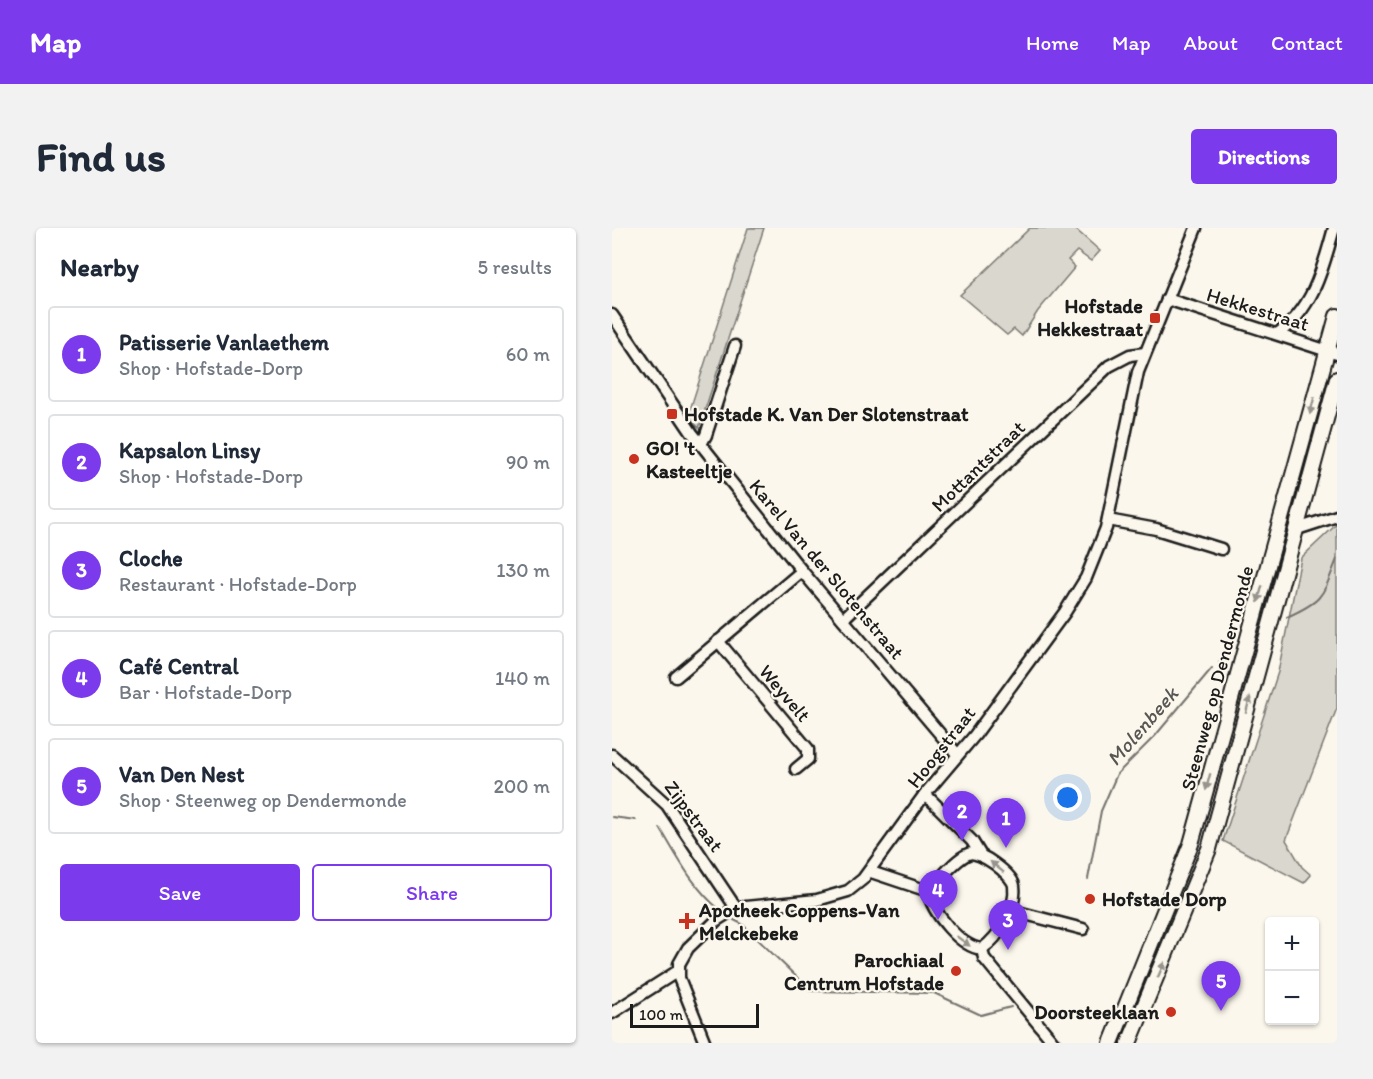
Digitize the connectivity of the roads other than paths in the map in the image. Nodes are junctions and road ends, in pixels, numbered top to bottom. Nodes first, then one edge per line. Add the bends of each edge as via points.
1 (1196, 228) edge
2 (1334, 228) edge
3 (1167, 299) junction
4 (612, 315) edge
5 (1337, 316) edge
6 (617, 332) edge
7 (1277, 334) junction
8 (735, 346) dead end
9 (1333, 352) edge
10 (1145, 353) junction
11 (1337, 379) edge
12 (701, 444) junction
13 (1337, 516) edge
14 (1108, 520) junction
15 (1297, 529) junction
16 (1221, 549) dead end
17 (802, 571) junction
18 (843, 619) junction
19 (718, 641) junction
20 (676, 677) dead end
21 (957, 754) junction
22 (612, 755) edge
23 (796, 769) dead end
24 (925, 795) junction
25 (980, 854) junction
26 (871, 872) junction
27 (928, 891) junction
28 (736, 908) junction
29 (1010, 910) junction
30 (1083, 929) dead end
31 (983, 954) junction
32 (678, 971) junction
33 (612, 1013) edge
34 (705, 1043) edge
35 (1054, 1043) edge
36 (1111, 1043) edge
37 (1130, 1043) edge

1 - 3 street
2 - 7 street via 1309,301 1289,326
3 - 7 street, Hekkestraat
3 - 10 street, Hoogstraat
4 - 6 street, Karel Van der Slotenstraat
5 - 9 main road, Steenweg op Dendermonde
6 - 12 street, Karel Van der Slotenstraat
7 - 9 street, Hekkestraat
8 - 12 street
9 -> 36 main road, Steenweg op Dendermonde via 1191,844
10 - 14 street, Hoogstraat
10 - 18 street, Mottantstraat via 1109,366
11 - 15 main road, Steenweg op Dendermonde
12 - 17 street, Karel Van der Slotenstraat
13 - 15 street
14 - 16 street via 1156,529
14 - 21 street, Hoogstraat via 1096,556 1070,604
37 -> 15 main road, Steenweg op Dendermonde via 1209,849
17 - 18 street, Karel Van der Slotenstraat
17 - 19 street
18 - 21 street, Karel Van der Slotenstraat
19 - 20 street
19 - 23 street, Weyvelt via 808,749 808,759
21 - 24 street, Hoogstraat
22 - 28 street, Zijpstraat via 667,805
24 - 25 street via 972,841
24 - 26 street, Hoogstraat
25 - 27 street via 973,852 963,857
29 -> 25 street via 1014,895 1011,878
26 - 27 street
26 - 28 street, Hoogstraat via 848,891 834,896
27 -> 31 street via 956,936
28 - 32 street via 688,948
29 - 30 street
29 - 31 street
31 - 35 street
32 - 33 street
32 - 34 street

